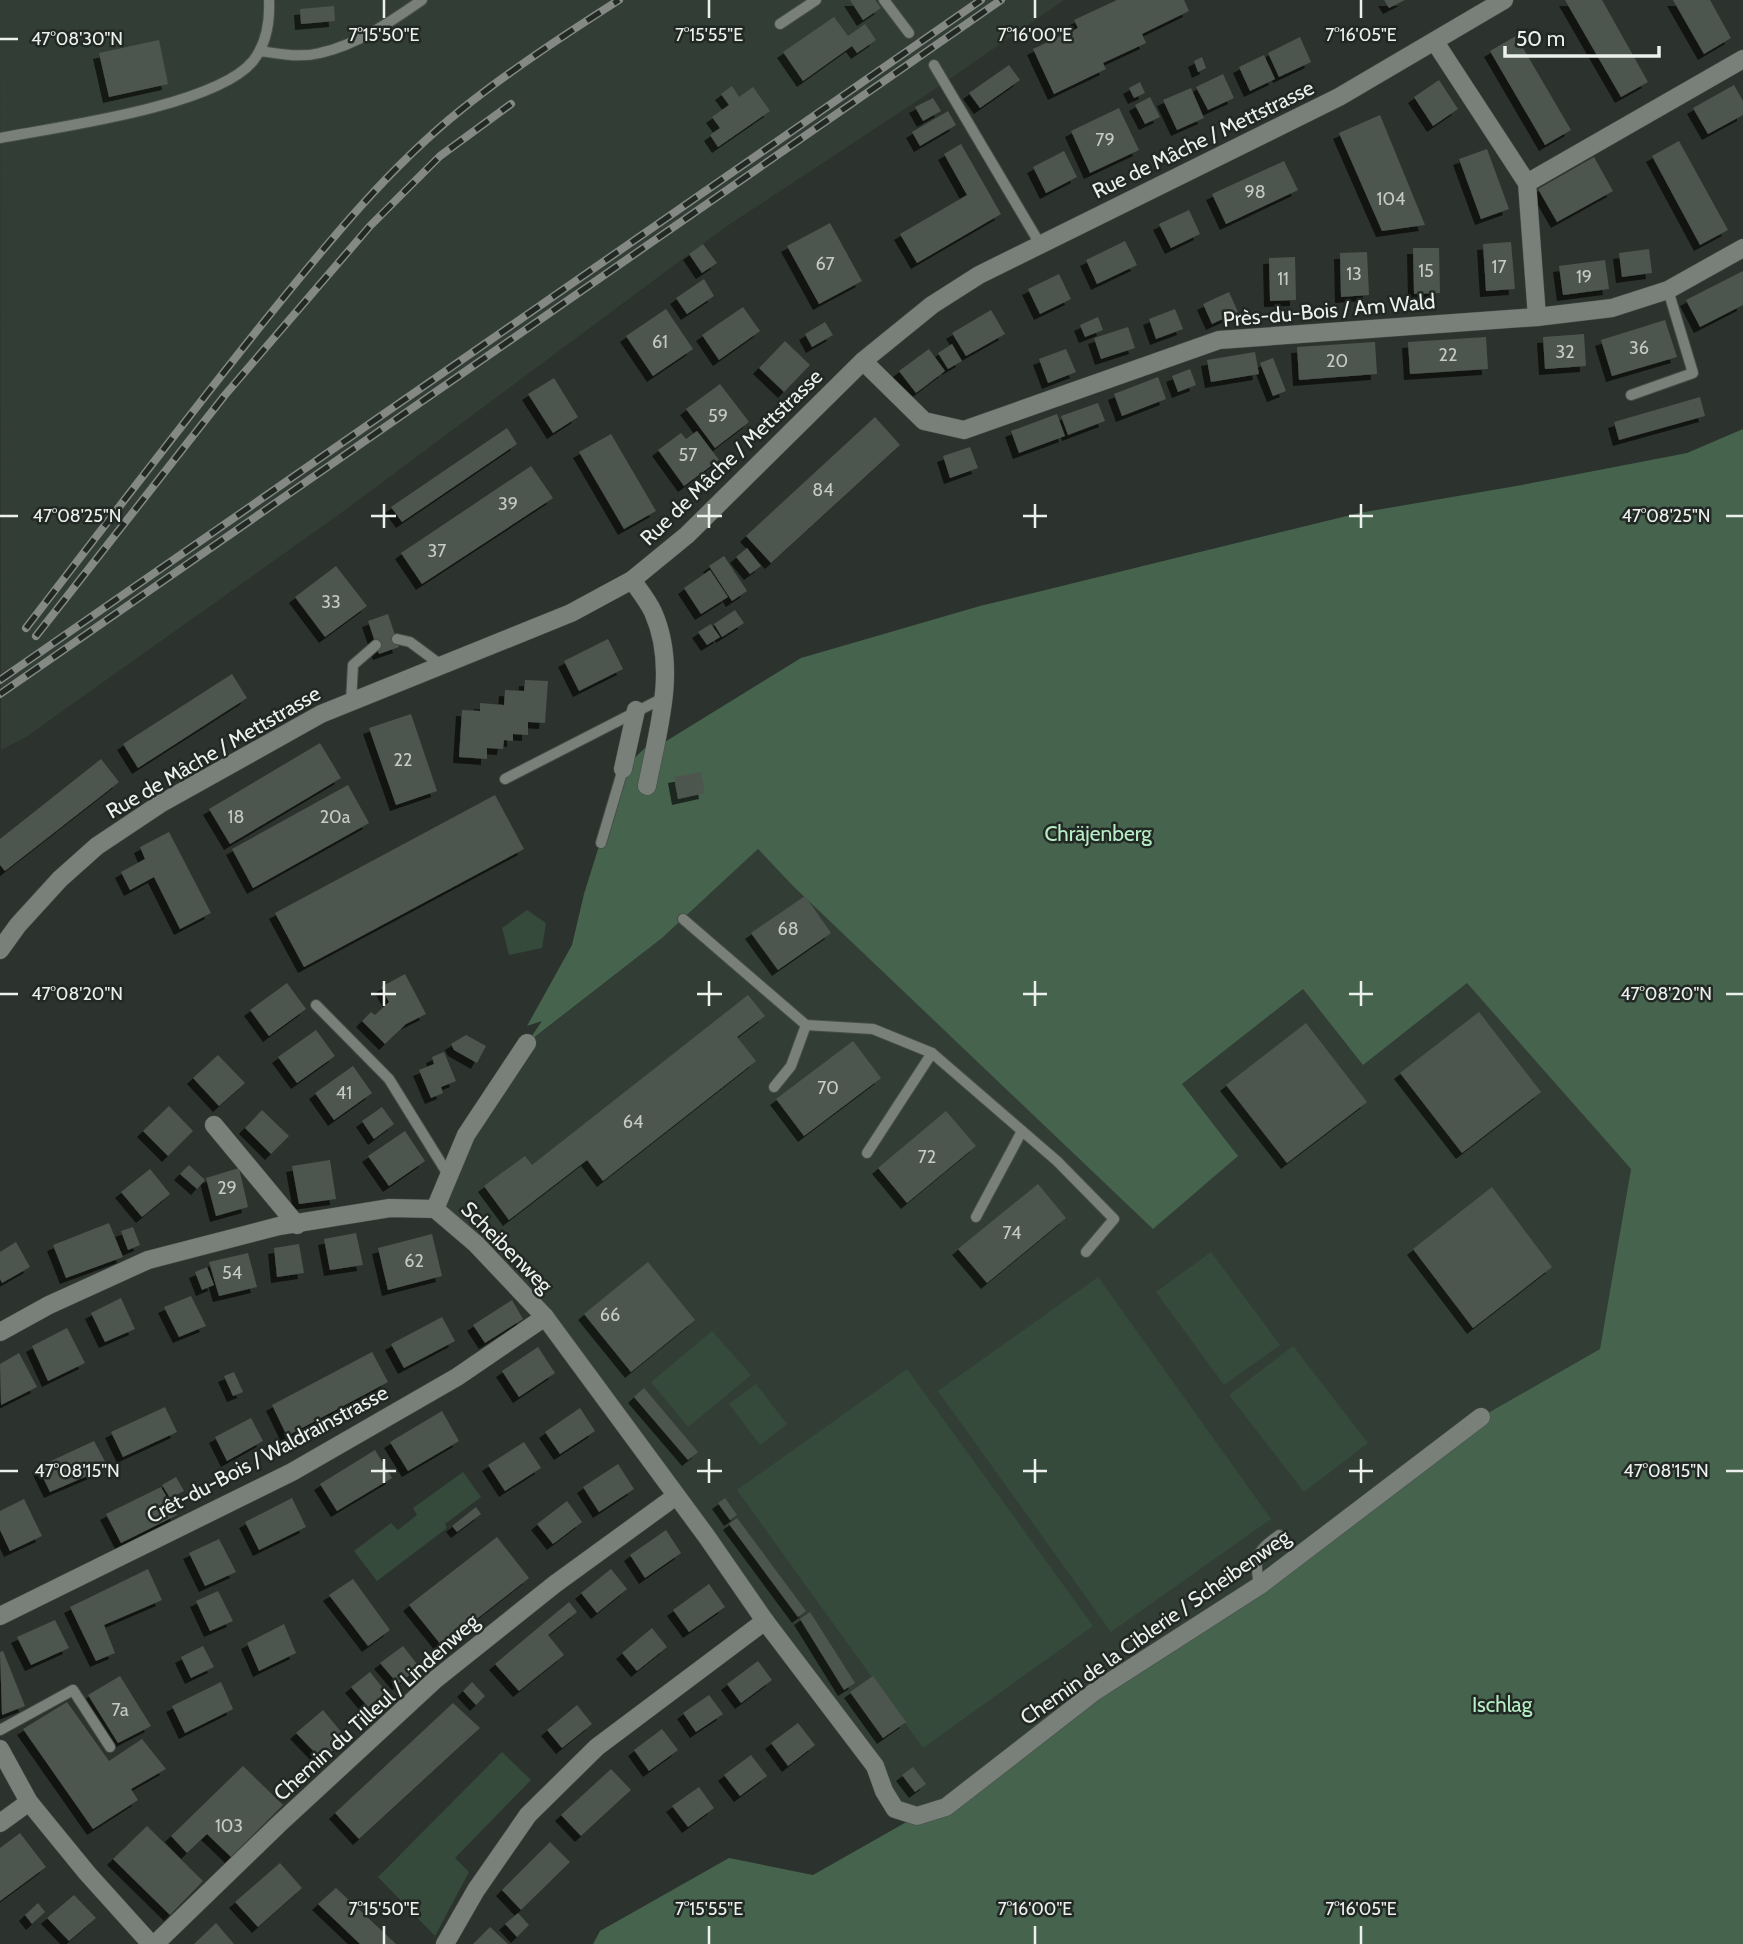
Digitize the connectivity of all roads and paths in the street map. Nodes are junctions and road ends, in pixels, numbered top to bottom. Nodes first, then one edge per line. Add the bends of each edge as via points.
1 (269, 0) edge
2 (422, 0) edge
3 (817, 0) edge
4 (884, 0) edge
5 (1504, 0) edge
6 (780, 24) dead end
7 (909, 33) dead end
8 (1434, 42) junction
9 (260, 51) junction
10 (1743, 59) edge
11 (933, 65) dead end
12 (0, 138) edge
13 (1527, 183) junction
14 (1040, 244) junction
15 (1743, 247) edge
16 (1668, 290) junction
17 (1537, 317) junction
18 (863, 361) junction
19 (1631, 395) dead end
20 (632, 580) junction
21 (397, 639) dead end
22 (376, 645) dead end
23 (441, 665) junction
24 (665, 697) junction
25 (351, 702) junction
26 (636, 710) junction
27 (551, 747) dead end
28 (623, 769) joint
29 (505, 779) dead end
30 (647, 786) dead end
31 (601, 843) dead end
32 (683, 919) dead end
33 (0, 950) edge
34 (316, 1005) dead end
35 (806, 1025) junction
36 (527, 1043) dead end
37 (932, 1053) junction
38 (774, 1087) dead end
39 (214, 1125) dead end
40 (1022, 1131) junction
41 (867, 1153) dead end
42 (449, 1176) junction
43 (435, 1209) junction
44 (976, 1217) dead end
45 (297, 1224) junction
46 (1086, 1252) dead end
47 (545, 1317) junction
48 (0, 1332) edge
49 (1481, 1417) dead end
50 (676, 1496) junction
51 (1279, 1535) dead end
52 (1259, 1586) junction
53 (0, 1616) edge
54 (765, 1620) junction
55 (0, 1730) edge
56 (110, 1747) dead end
57 (0, 1749) edge
58 (30, 1802) junction
59 (0, 1823) edge
60 (153, 1944) edge
61 (445, 1944) edge

1 - 9 lane via 268,27
2 - 9 lane via 330,50 304,55
3 - 6 lane
4 - 7 lane
5 - 8 street, Rue de Mâche / Mettstrasse
8 - 13 street
8 - 14 street, Rue de Mâche / Mettstrasse via 1339,97
9 - 12 lane via 240,72 180,99 120,116
10 - 13 street
11 - 14 lane
13 - 17 street
14 - 18 street, Rue de Mâche / Mettstrasse via 932,304
15 - 16 street, Près-du-Bois / Am Wald
16 - 17 street, Près-du-Bois / Am Wald via 1612,308
16 - 19 lane via 1693,373
17 - 18 street, Près-du-Bois / Am Wald via 1219,340 964,430 924,421
18 - 20 street, Rue de Mâche / Mettstrasse via 687,535
20 - 23 street, Rue de Mâche / Mettstrasse via 571,613
20 - 24 street via 653,612 665,671
21 - 23 lane via 410,642
22 - 25 lane via 354,665
23 - 25 street, Rue de Mâche / Mettstrasse
24 - 26 lane
24 - 30 street
25 - 33 street, Rue de Mâche / Mettstrasse via 243,756 111,836 60,879
26 - 27 lane
26 - 28 street
26 - 29 lane
28 - 31 lane
32 - 35 lane
34 - 42 lane via 389,1079
35 - 37 lane via 873,1029
35 - 38 lane via 791,1066
36 - 42 street via 466,1135
37 - 40 lane
37 - 41 lane
39 - 45 street
40 - 44 lane
40 - 46 lane via 1114,1219
42 - 43 street
43 - 45 street via 390,1208
43 - 47 street, Scheibenweg via 476,1244
45 - 48 street via 148,1260
47 - 50 street, Chemin de la Ciblerie / Scheibenweg
47 - 53 street, Crêt-du-Bois / Waldrainstrasse via 457,1377 292,1472
49 - 52 street, Chemin de la Ciblerie / Scheibenweg
50 - 54 street, Chemin de la Ciblerie / Scheibenweg
50 - 60 street, Chemin du Tilleul / Lindenweg via 436,1679
51 - 52 lane via 1257,1555
52 - 54 street, Chemin de la Ciblerie / Scheibenweg via 1094,1692 946,1807 917,1816 895,1809 875,1766
54 - 61 street via 597,1747 528,1815
55 - 56 lane via 73,1690
57 - 58 street
58 - 59 street
58 - 60 street

